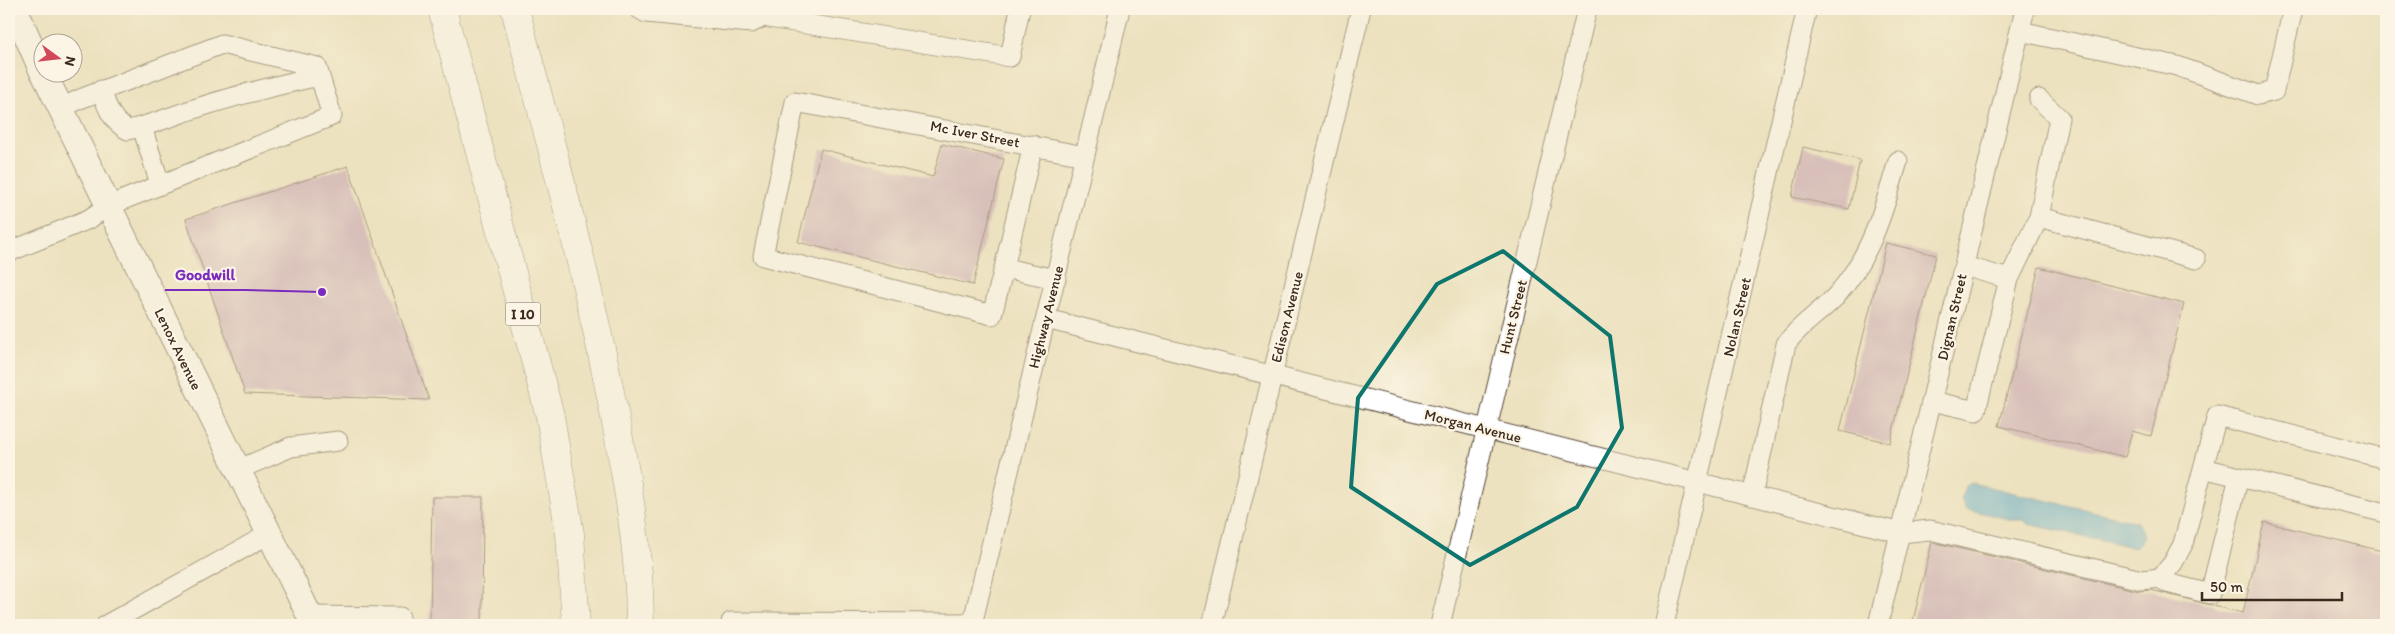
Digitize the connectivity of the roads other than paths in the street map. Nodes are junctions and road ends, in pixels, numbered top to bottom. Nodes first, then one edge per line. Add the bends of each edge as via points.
1 (442, 9) edge
2 (515, 9) edge
3 (639, 9) edge
4 (1020, 9) edge
5 (1120, 9) edge
6 (1361, 9) edge
7 (1587, 9) edge
8 (1807, 9) edge
9 (2025, 9) edge
10 (2293, 9) edge
11 (14, 13) edge
12 (765, 13) edge
13 (2020, 31) junction
14 (32, 50) edge
15 (320, 76) junction
16 (48, 82) edge
17 (101, 90) junction
18 (2039, 99) dead end
19 (60, 109) junction
20 (142, 127) junction
21 (1034, 145) junction
22 (1085, 156) junction
23 (1898, 162) dead end
24 (160, 184) junction
25 (108, 206) junction
26 (2039, 218) junction
27 (9, 252) edge
28 (2196, 259) dead end
29 (1964, 266) junction
30 (1004, 268) junction
31 (2010, 278) junction
32 (1056, 279) junction
33 (1046, 319) junction
34 (1272, 376) junction
35 (1932, 401) junction
36 (1486, 429) junction
37 (338, 441) dead end
38 (2386, 459) edge
39 (2203, 468) junction
40 (237, 470) junction
41 (2239, 477) junction
42 (1699, 483) junction
43 (1752, 496) junction
44 (2386, 513) edge
45 (1901, 533) junction
46 (268, 534) junction
47 (2160, 578) junction
48 (400, 617) dead end
49 (311, 620) edge
50 (732, 622) dead end
51 (972, 624) edge
52 (106, 625) edge
53 (576, 625) edge
54 (640, 625) edge
55 (1212, 625) edge
56 (1440, 625) edge
57 (1664, 625) edge
58 (1878, 625) edge

1 - 53 highway, I 10 via 550,416 570,534
2 - 54 highway via 595,316 630,490 640,578
3 - 12 street via 646,13 751,23
4 - 12 street via 1010,57
5 - 22 street, Highway Avenue
6 - 34 street, Edison Avenue
7 - 36 street, Hunt Street
8 - 42 street, Nolan Street
9 - 13 street, Dignan Street
10 - 13 street via 2274,90 2258,95 2176,66
11 - 14 main road, Lenox Avenue
13 - 29 street, Dignan Street
15 - 17 street via 317,67 222,44
15 - 20 street via 277,85
15 - 24 street via 332,116
16 - 19 main road, Lenox Avenue
17 - 19 street
17 - 20 street via 110,113 119,125 128,130
18 - 26 street via 2058,118
19 - 25 main road, Lenox Avenue
20 - 24 street
21 - 22 street, Mc Iver Street
21 - 30 street
21 - 30 street, Mc Iver Street via 795,102 763,256 992,315
22 - 32 street, Highway Avenue
23 - 43 street via 1882,218 1854,272 1835,296 1797,329 1786,344
24 - 25 street
25 - 27 street via 88,219
25 - 40 main road, Lenox Avenue
26 - 28 street
26 - 31 street
29 - 31 street
29 - 35 street, Dignan Street
30 - 32 street
31 - 35 street via 1976,411
32 - 33 street, Highway Avenue
33 - 34 street, Morgan Avenue
33 - 51 street, Highway Avenue
34 - 36 street, Morgan Avenue
34 - 55 street, Edison Avenue
35 - 45 street, Dignan Street
36 - 42 street, Morgan Avenue
36 - 56 street, Hunt Street
37 - 40 street via 291,447
38 - 39 street via 2216,416
39 - 41 street
39 - 47 street via 2183,544
40 - 46 main road, Lenox Avenue
41 - 44 street
41 - 47 street via 2210,594 2167,583
42 - 43 street, Morgan Avenue
42 - 57 street, Nolan Street
43 - 45 street, Morgan Avenue
45 - 47 street, Morgan Avenue via 1930,530 2142,580
45 - 58 street, Dignan Street
46 - 49 main road, Lenox Avenue
46 - 52 street
48 - 49 street
50 - 51 street

